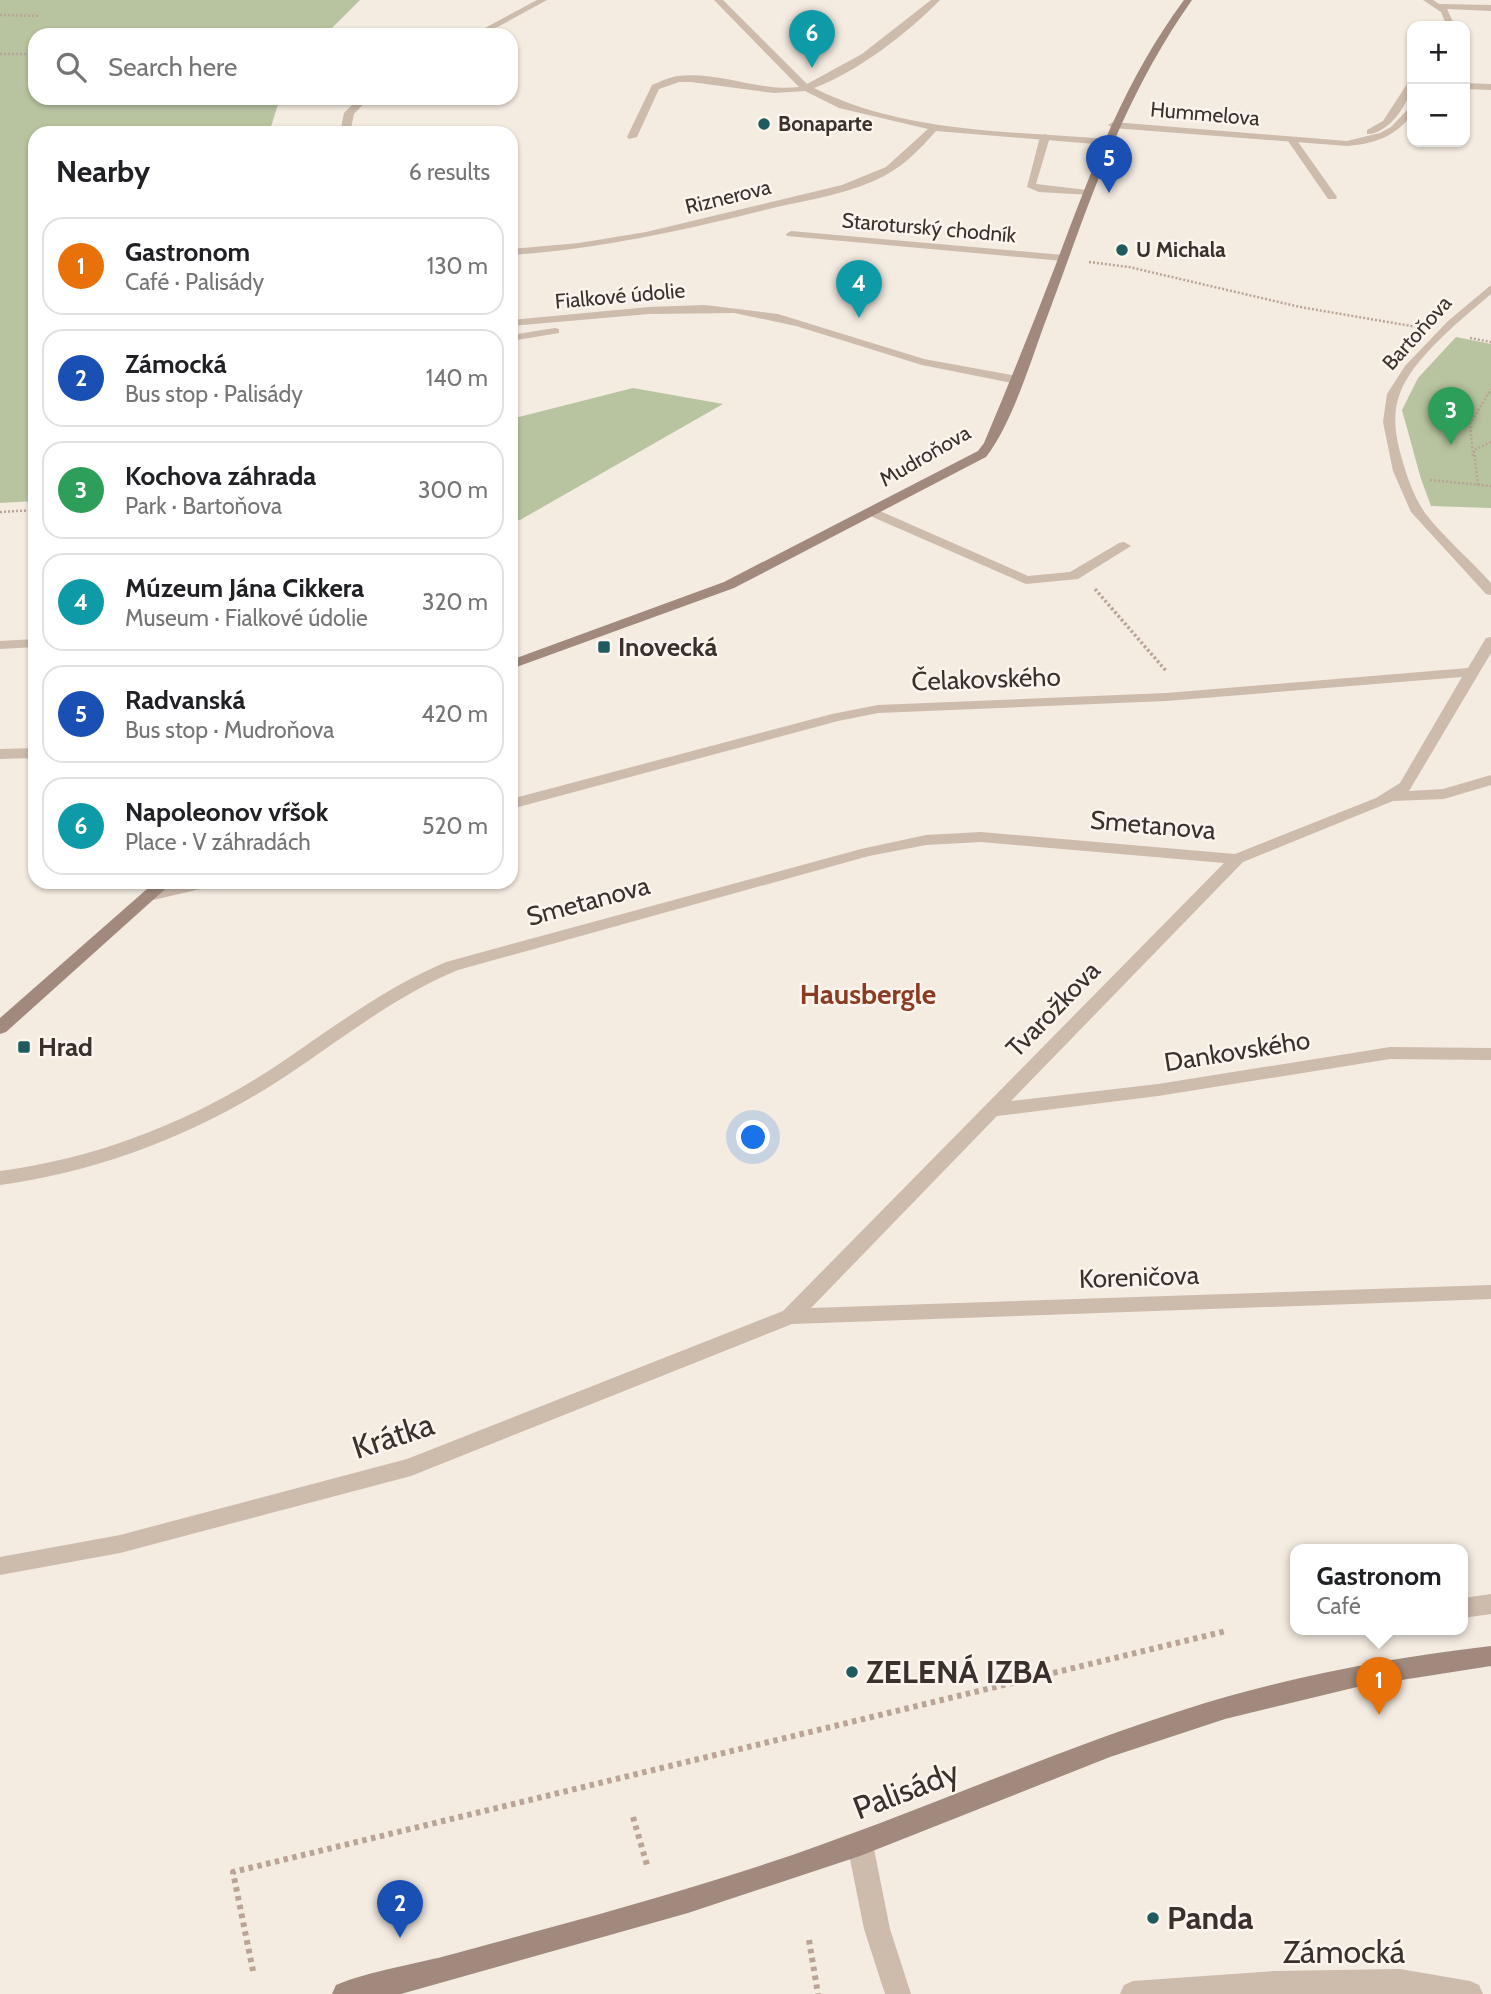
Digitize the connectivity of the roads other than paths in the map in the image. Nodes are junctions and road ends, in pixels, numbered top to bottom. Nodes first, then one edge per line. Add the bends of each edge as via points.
1 (542, 0) edge
2 (718, 0) edge
3 (936, 0) edge
4 (1188, 0) edge
5 (1427, 0) edge
6 (1439, 6) junction
7 (1491, 8) edge
8 (1449, 21) edge
9 (489, 28) edge
10 (791, 72) junction
11 (780, 75) dead end
12 (769, 77) dead end
13 (735, 84) junction
14 (1411, 84) edge
15 (1470, 86) edge
16 (1491, 87) edge
17 (806, 88) junction
18 (357, 105) edge
19 (1407, 115) edge
20 (1113, 125) junction
21 (346, 126) edge
22 (934, 128) junction
23 (632, 137) dead end
24 (1045, 137) junction
25 (1293, 141) junction
26 (1107, 142) junction
27 (1087, 193) junction
28 (1332, 197) dead end
29 (791, 234) dead end
30 (518, 251) edge
31 (1063, 258) junction
32 (1491, 288) edge
33 (664, 307) junction
34 (518, 323) edge
35 (518, 337) edge
36 (1017, 380) junction
37 (873, 512) junction
38 (1124, 545) dead end
39 (1491, 591) edge
40 (1491, 640) edge
41 (28, 643) edge
42 (0, 645) edge
43 (518, 662) edge
44 (1473, 672) junction
45 (28, 753) edge
46 (0, 754) edge
47 (1491, 780) edge
48 (1391, 796) junction
49 (518, 802) edge
50 (1237, 859) junction
51 (157, 889) edge
52 (178, 889) edge
53 (149, 896) junction
54 (0, 1028) edge
55 (1491, 1054) edge
56 (991, 1110) junction
57 (0, 1178) edge
58 (1491, 1292) edge
59 (790, 1316) junction
60 (0, 1566) edge
61 (1491, 1604) edge
62 (1468, 1607) edge
63 (1491, 1657) edge
64 (860, 1844) junction
65 (345, 1994) edge
66 (898, 1994) edge
67 (1133, 1994) edge
68 (1470, 1994) edge

1 - 9 street
2 - 10 street
3 - 17 street via 857,63
4 - 20 street, Mudroňova via 1135,77
5 - 6 street
6 - 7 street
6 - 8 street
10 - 11 street
10 - 17 street
12 - 13 street
13 - 17 street via 788,91
13 - 23 street via 678,79 654,87
14 - 25 street, Hummelova via 1390,118 1373,131
15 - 16 street
17 - 22 street via 859,112
18 - 21 street via 349,113
19 - 25 street, Hummelova via 1397,129 1375,139 1336,144
20 - 25 street, Hummelova
20 - 26 street, Mudroňova
22 - 24 street
22 - 30 street, Riznerova via 887,170 814,195 644,235
24 - 26 street
24 - 27 street via 1031,185
25 - 28 street
26 - 27 street, Mudroňova
27 - 31 street, Mudroňova
29 - 31 street, Staroturský chodník
31 - 36 street, Mudroňova
32 - 39 street, Bartoňova via 1398,383 1390,414 1395,457 1418,511
33 - 34 street, Fialkové údolie
33 - 35 street via 651,315
33 - 36 street, Fialkové údolie via 735,310 779,318 908,358
36 - 37 street, Mudroňova via 982,454
37 - 38 street via 1022,579 1055,579 1081,572
37 - 43 street, Mudroňova via 729,585
40 - 44 street
41 - 42 street
44 - 48 street, Tvarožkova via 1411,779
44 - 49 street, Čelakovského via 1178,696 878,709
45 - 46 street
47 - 48 street, Tvarožkova via 1444,794
48 - 50 street, Tvarožkova
50 - 56 street, Tvarožkova
50 - 57 street, Smetanova via 981,837 926,840 867,852 442,970 381,1002 271,1078 205,1116 144,1142 79,1162
51 - 53 street
52 - 53 street
53 - 54 street
55 - 56 street, Dankovského via 1390,1053 1158,1090
56 - 59 street, Tvarožkova
58 - 59 street, Koreničova
59 - 60 street, Krátka via 411,1466 120,1544
61 - 62 street
63 - 64 street, Palisády via 1395,1668 1240,1703 1139,1735
64 - 65 street, Palisády via 735,1887
64 - 66 street via 877,1929
67 - 68 street, Zámocká via 1275,1984 1400,1982

